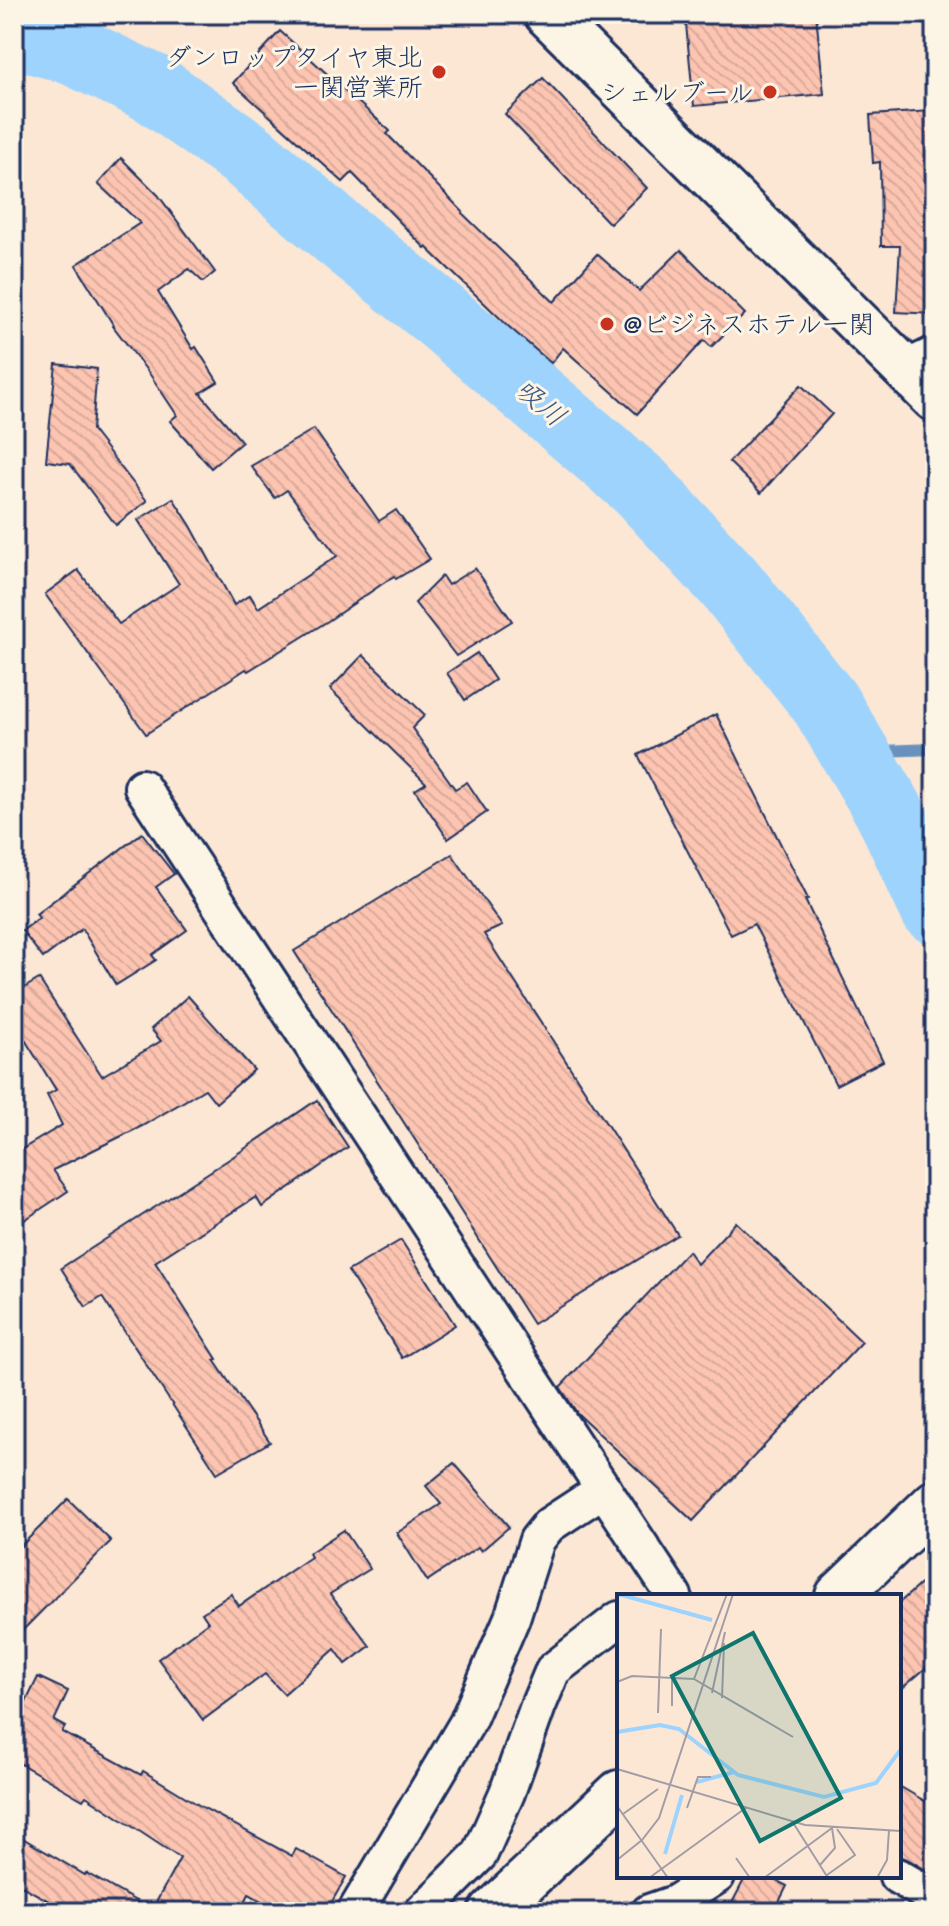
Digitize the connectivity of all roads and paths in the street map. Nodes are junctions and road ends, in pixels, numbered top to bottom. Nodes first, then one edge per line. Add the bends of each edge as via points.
1 (559, 18) edge
2 (920, 362) edge
3 (935, 399) edge
4 (142, 787) dead end
5 (604, 1489) junction
6 (935, 1503) edge
7 (663, 1592) edge
8 (840, 1594) edge
9 (617, 1621) edge
10 (617, 1795) edge
11 (714, 1878) edge
12 (900, 1878) edge
13 (935, 1898) edge
14 (355, 1912) edge
15 (422, 1912) edge
16 (492, 1912) edge
17 (649, 1912) edge

1 - 2 street
2 - 3 street
4 - 5 street
5 - 7 street
5 - 14 street via 549,1525 537,1540 512,1618 467,1723
6 - 8 street
9 - 15 street via 553,1670 480,1854
10 - 16 street
11 - 17 street via 675,1903
12 - 13 street

